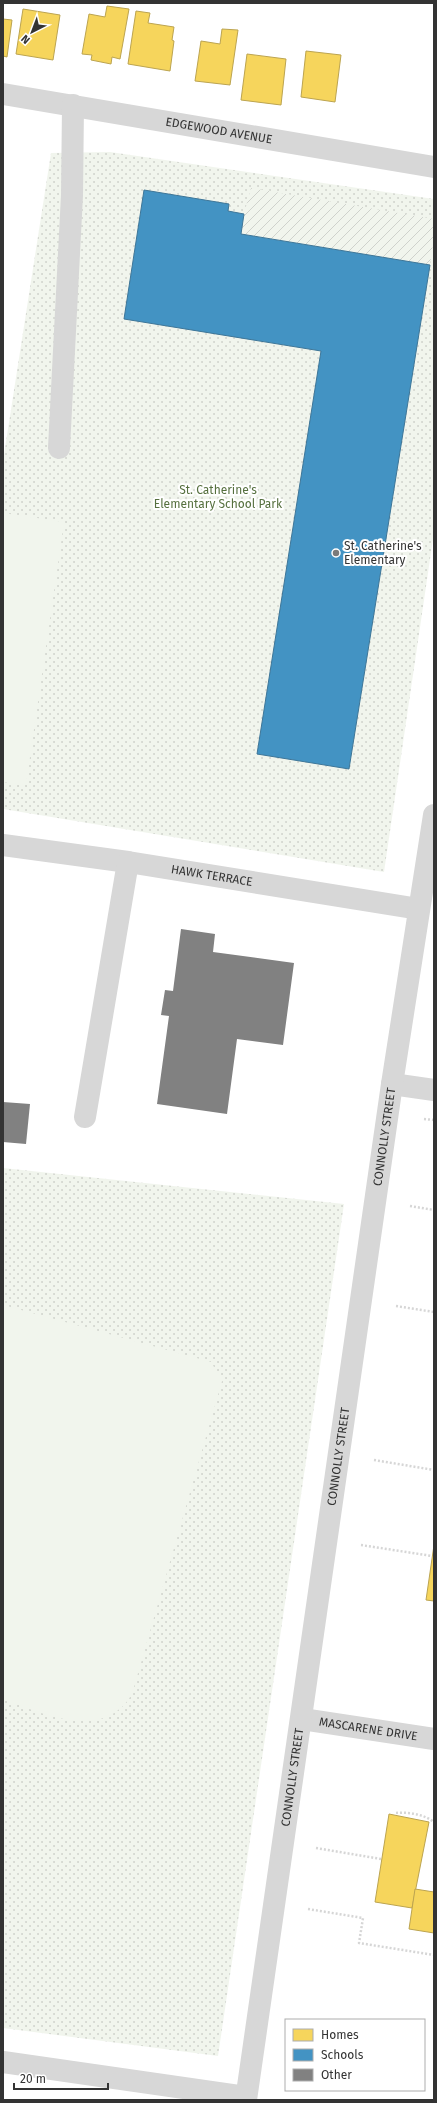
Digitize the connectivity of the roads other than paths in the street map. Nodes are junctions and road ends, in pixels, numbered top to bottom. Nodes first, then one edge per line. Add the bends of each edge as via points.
1 (3, 94) edge
2 (73, 105) junction
3 (434, 168) edge
4 (59, 448) dead end
5 (434, 815) edge
6 (3, 845) edge
7 (128, 862) junction
8 (420, 909) junction
9 (392, 1084) junction
10 (434, 1090) edge
11 (85, 1117) dead end
12 (302, 1719) junction
13 (434, 1739) edge
14 (3, 2062) edge
15 (246, 2098) edge

1 - 2 street, EDGEWOOD AVENUE
2 - 3 street, EDGEWOOD AVENUE
2 - 4 street via 72,195
5 - 8 street, CONNOLLY STREET
6 - 7 street, HAWK TERRACE
7 - 8 street, HAWK TERRACE
7 - 11 street
8 - 9 street, CONNOLLY STREET
9 - 10 street
9 - 12 street, CONNOLLY STREET
12 - 13 street, MASCARENE DRIVE
12 - 15 street, CONNOLLY STREET
14 - 15 street

